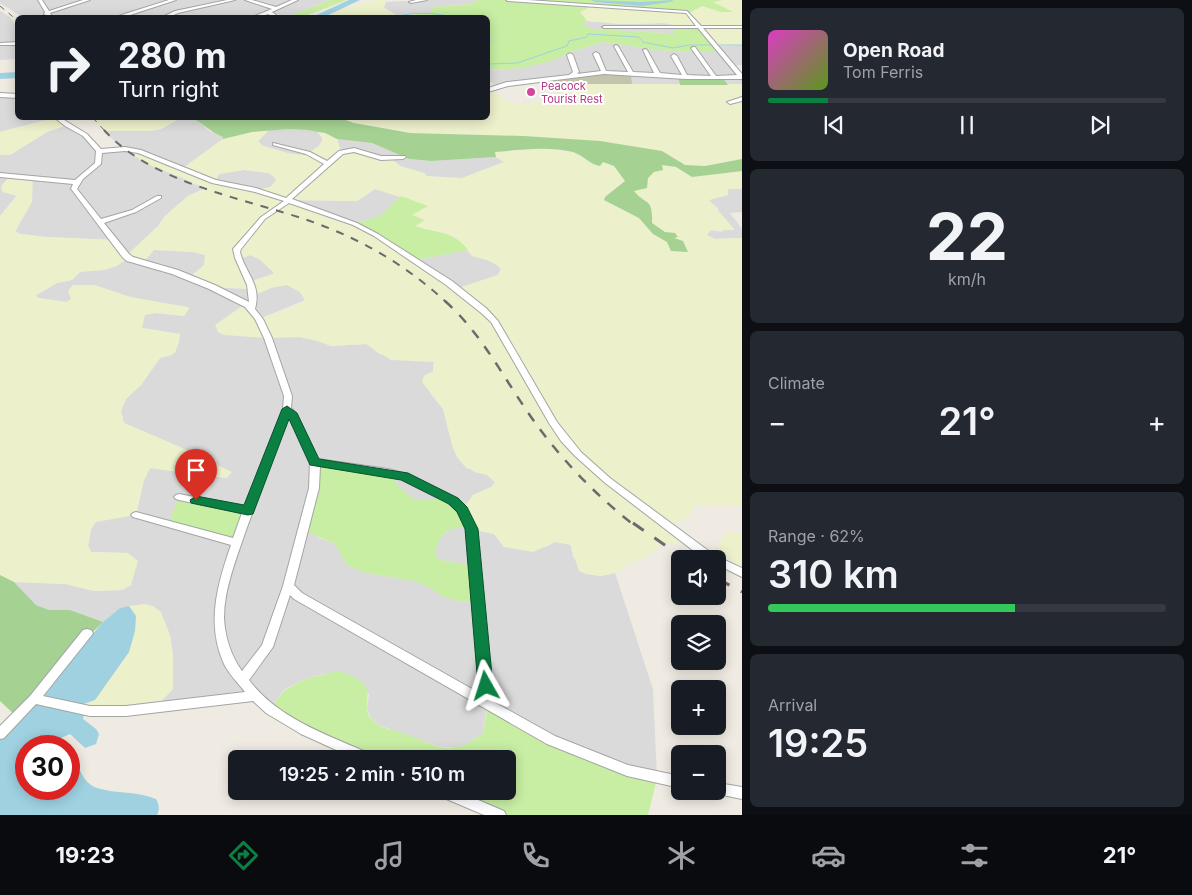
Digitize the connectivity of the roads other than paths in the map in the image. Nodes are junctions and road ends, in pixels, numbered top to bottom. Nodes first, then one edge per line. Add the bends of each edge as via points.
1 (41, 0) edge
2 (88, 0) edge
3 (174, 0) edge
4 (233, 0) edge
5 (247, 0) edge
6 (296, 0) edge
7 (425, 0) edge
8 (508, 0) edge
9 (159, 1) edge
10 (411, 2) dead end
11 (277, 9) junction
12 (177, 12) junction
13 (270, 12) junction
14 (46, 13) junction
15 (48, 15) edge
16 (122, 15) edge
17 (170, 15) edge
18 (182, 15) edge
19 (261, 15) edge
20 (274, 15) edge
21 (604, 26) dead end
22 (742, 26) edge
23 (702, 28) junction
24 (15, 43) edge
25 (0, 44) edge
26 (616, 46) dead end
27 (693, 48) dead end
28 (645, 50) dead end
29 (596, 54) dead end
30 (570, 55) dead end
31 (674, 56) dead end
32 (604, 72) junction
33 (631, 73) junction
34 (658, 75) junction
35 (571, 76) junction
36 (686, 77) junction
37 (742, 77) edge
38 (715, 78) junction
39 (490, 89) edge
40 (0, 95) edge
41 (15, 96) edge
42 (742, 98) edge
43 (730, 102) dead end
44 (61, 120) edge
45 (276, 144) dead end
46 (99, 151) junction
47 (403, 157) dead end
48 (328, 164) junction
49 (0, 175) edge
50 (76, 182) junction
51 (159, 197) dead end
52 (287, 200) junction
53 (100, 222) junction
54 (252, 308) junction
55 (289, 411) junction
56 (315, 462) junction
57 (178, 497) dead end
58 (248, 511) junction
59 (136, 515) dead end
60 (237, 543) junction
61 (702, 550) edge
62 (726, 564) edge
63 (742, 573) edge
64 (288, 586) junction
65 (87, 633) dead end
66 (242, 680) junction
67 (255, 696) junction
68 (35, 700) junction
69 (488, 703) junction
70 (0, 734) edge
71 (349, 750) edge
72 (671, 780) edge
73 (726, 790) edge
74 (742, 793) edge
75 (463, 800) edge
76 (499, 815) edge

1 - 14 street
2 - 14 street
3 - 9 street
4 - 12 street
5 - 11 street
6 - 11 street
7 - 10 street
8 - 23 street via 688,12
9 - 12 street
9 - 16 street
11 - 13 street
12 - 17 street
12 - 18 street
13 - 19 street
13 - 20 street
14 - 15 street
21 - 23 street
22 - 23 street
23 - 37 street
24 - 25 street
26 - 33 street
27 - 38 street
28 - 34 street
29 - 32 street
30 - 35 street via 576,72
31 - 36 street
32 - 33 street
32 - 35 street
33 - 34 street
34 - 36 street
35 - 39 street
36 - 38 street
37 - 38 street
40 - 41 street
42 - 43 street
44 - 46 street via 85,135
45 - 48 street via 308,153
46 - 50 street via 98,164
46 - 52 street via 139,152 214,182
47 - 48 street via 381,158 347,150
48 - 52 street
49 - 50 street
50 - 53 street via 74,189
51 - 53 street via 134,211
52 - 54 street via 262,218 237,248 252,289
52 - 61 street via 374,234 416,260 483,310 501,332 563,439 578,456
53 - 54 street via 130,259 196,281
54 - 55 street via 268,338 288,396
55 - 56 street
55 - 58 street
56 - 64 street via 312,496
56 - 69 street via 404,476 445,496 462,510 471,529
57 - 58 street
58 - 60 street
59 - 60 street
60 - 66 street via 226,574 219,618 230,664
62 - 63 street
64 - 66 street via 267,647
64 - 69 street via 298,596 380,644
65 - 68 street
66 - 67 street
67 - 68 street via 126,712 90,711
67 - 71 street via 305,730
68 - 70 street
69 - 72 street via 551,740 627,770
73 - 74 street
75 - 76 street

